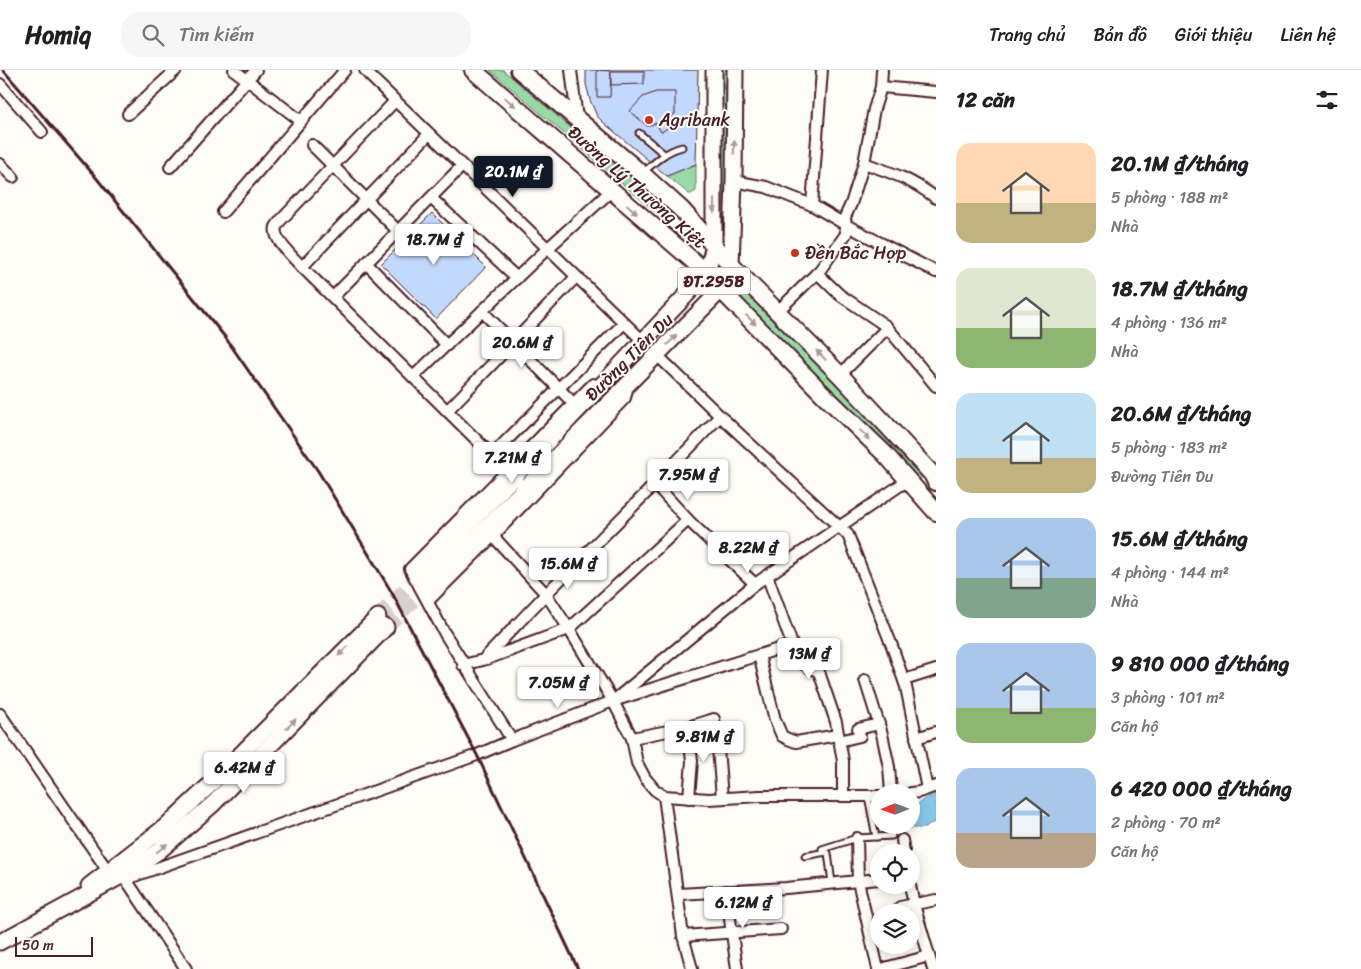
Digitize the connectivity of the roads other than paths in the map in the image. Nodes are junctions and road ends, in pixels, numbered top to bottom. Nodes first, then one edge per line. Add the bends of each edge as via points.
1 (176, 70) edge
2 (234, 70) edge
3 (256, 70) edge
4 (345, 70) edge
5 (365, 70) edge
6 (473, 70) edge
7 (520, 70) edge
8 (571, 70) edge
9 (714, 70) edge
10 (735, 70) edge
11 (822, 70) edge
12 (882, 70) edge
13 (247, 80) junction
14 (0, 84) edge
15 (880, 87) junction
16 (936, 92) edge
17 (395, 101) junction
18 (128, 114) dead end
19 (577, 119) junction
20 (300, 121) junction
21 (42, 132) dead end
22 (639, 133) dead end
23 (429, 134) junction
24 (312, 145) dead end
25 (682, 147) dead end
26 (664, 154) junction
27 (864, 163) junction
28 (0, 164) edge
29 (333, 166) junction
30 (462, 166) junction
31 (170, 167) dead end
32 (642, 174) junction
33 (13, 177) dead end
34 (734, 181) junction
35 (611, 191) junction
36 (430, 198) junction
37 (936, 198) edge
38 (367, 199) junction
39 (812, 205) junction
40 (223, 212) dead end
41 (846, 225) junction
42 (398, 231) junction
43 (714, 245) junction
44 (547, 249) junction
45 (366, 263) junction
46 (731, 265) junction
47 (302, 267) junction
48 (936, 272) edge
49 (706, 273) junction
50 (817, 273) junction
51 (576, 276) junction
52 (517, 278) junction
53 (721, 290) junction
54 (333, 297) junction
55 (482, 311) junction
56 (778, 311) junction
57 (624, 323) junction
58 (887, 328) junction
59 (513, 342) junction
60 (643, 342) junction
61 (447, 345) junction
62 (657, 355) junction
63 (840, 375) junction
64 (413, 377) junction
65 (628, 384) junction
66 (936, 386) edge
67 (558, 389) junction
68 (576, 407) junction
69 (447, 411) junction
70 (720, 416) junction
71 (492, 455) junction
72 (511, 473) junction
73 (908, 480) junction
74 (936, 482) edge
75 (655, 484) junction
76 (526, 488) junction
77 (936, 512) edge
78 (688, 520) junction
79 (840, 526) junction
80 (493, 536) junction
81 (767, 575) junction
82 (755, 584) junction
83 (426, 587) junction
84 (546, 594) junction
85 (569, 629) junction
86 (791, 645) junction
87 (759, 655) junction
88 (483, 660) junction
89 (463, 665) junction
90 (936, 670) edge
91 (865, 680) dead end
92 (904, 680) junction
93 (613, 701) junction
94 (0, 714) edge
95 (879, 724) junction
96 (688, 727) junction
97 (936, 732) edge
98 (632, 738) junction
99 (839, 738) junction
100 (916, 738) junction
101 (512, 740) junction
102 (890, 784) edge
103 (931, 787) edge
104 (664, 796) junction
105 (843, 796) junction
106 (868, 796) joint
107 (689, 798) junction
108 (722, 798) junction
109 (876, 837) junction
110 (857, 838) junction
111 (897, 838) joint
112 (900, 844) edge
113 (826, 852) junction
114 (805, 856) dead end
115 (108, 871) junction
116 (125, 877) junction
117 (870, 879) edge
118 (858, 880) junction
119 (832, 883) junction
120 (726, 891) junction
121 (678, 894) junction
122 (936, 900) edge
123 (918, 904) edge
124 (60, 909) junction
125 (920, 925) edge
126 (781, 929) dead end
127 (731, 933) junction
128 (683, 936) junction
129 (0, 942) edge
130 (929, 956) junction
131 (186, 969) edge
132 (692, 969) edge
133 (737, 969) edge
134 (879, 969) edge
135 (934, 969) edge

1 - 18 street
2 - 13 street
3 - 13 street
4 - 20 street
5 - 17 street
6 -> 35 main road, Đường Lý Thường Kiệt / ĐT.295B
7 - 19 main road, Đường Lý Thường Kiệt / ĐT.295B
8 - 19 street
9 -> 43 main road, Đường Tiên Du
34 -> 10 main road, Đường Tiên Du
11 - 39 street
12 - 15 street
13 - 20 street
13 - 31 street
14 - 21 street
15 - 16 street
15 - 27 street
17 - 23 street
17 - 29 street
19 - 32 main road, Đường Lý Thường Kiệt / ĐT.295B
20 - 40 street
22 - 26 lane
23 - 30 street
23 - 38 street
24 - 29 street
25 - 26 lane
26 - 32 lane
27 - 37 street via 912,181
27 - 41 street via 845,217
28 - 33 street
29 - 38 street
29 - 47 street via 276,227 284,248
30 - 36 street
30 - 44 street
32 - 43 main road, Đường Lý Thường Kiệt / ĐT.295B
34 - 39 street via 766,187
34 - 46 main road, Đường Tiên Du
35 - 44 street
35 -> 49 main road, Đường Lý Thường Kiệt / ĐT.295B
36 - 42 street
36 - 52 street
38 - 42 street
38 - 47 street
39 - 41 street
41 - 48 street
41 - 50 street via 846,234
42 - 45 street
43 - 46 main road, Đường Lý Thường Kiệt / ĐT.295B
43 - 49 main road, Đường Tiên Du
44 - 51 street
44 - 52 street
45 - 54 street
45 - 61 street
46 - 53 main road, Đường Tiên Du
46 - 56 main road, Đường Lý Thường Kiệt / ĐT.295B
47 - 54 street
49 - 53 main road, Đường Lý Thường Kiệt / ĐT.295B
49 - 60 main road, Đường Tiên Du
50 - 56 street
50 - 58 street via 840,295
51 - 57 street
51 - 59 street
52 - 55 street
62 -> 53 main road, Đường Tiên Du
53 -> 73 main road, Đường Lý Thường Kiệt / ĐT.295B
54 - 64 street
55 - 59 street
55 - 61 street
63 -> 56 main road, Đường Lý Thường Kiệt / ĐT.295B
57 - 60 street
57 - 67 street
58 - 63 street
58 - 66 street
59 - 67 street
59 - 69 street
60 - 68 main road, Đường Tiên Du
61 - 64 street
62 - 65 main road, Đường Tiên Du
62 - 70 street
63 - 74 main road, Đường Lý Thường Kiệt / ĐT.295B
64 - 69 street
65 - 76 main road, Đường Tiên Du
65 - 80 street via 625,398
67 - 68 street
67 - 71 street
68 - 72 main road, Đường Tiên Du
69 - 71 street
70 - 75 street
70 - 79 street
71 - 72 street
72 - 76 street
72 - 83 main road, Đường Tiên Du
72 - 83 street via 410,569
73 - 77 main road, Đường Lý Thường Kiệt / ĐT.295B
73 - 79 street
75 - 78 street
75 - 84 street
76 - 83 main road, Đường Tiên Du
78 - 82 street
78 - 85 street
79 - 81 street
79 - 92 street via 848,535
80 - 83 street
80 - 84 street
81 - 82 street
81 - 86 street
82 - 93 street
83 - 89 street via 444,634
84 - 85 street
84 - 88 street
85 - 88 street
85 - 93 street
86 - 87 street
86 - 99 street via 798,661 819,672
87 - 93 street
87 - 99 street via 782,736 796,742
88 - 89 street
89 - 101 street
90 - 92 street
91 - 95 street
92 - 100 street
93 - 98 street
93 - 101 street
94 - 115 street
95 - 99 street via 858,729 860,736
95 - 102 street
96 - 98 street
96 - 107 street via 692,761
96 - 108 street via 714,719
97 - 100 street
98 - 104 street via 637,763 645,778
99 - 105 street
100 - 103 street
101 - 116 street
104 - 107 street
104 - 121 street
105 - 106 street
105 - 108 street
106 - 109 lane
107 - 108 street
109 - 110 lane
109 - 111 lane
110 - 113 lane via 822,849
110 - 118 street
111 - 112 street
113 - 114 lane
113 - 119 lane
116 -> 115 main road via 214,804 382,622 165,827
115 - 124 main road
116 - 124 main road
116 - 131 street
117 - 118 street
118 - 119 street
118 - 134 street
119 - 120 street
120 - 121 street
120 - 127 street
121 - 128 street
122 - 123 street
124 - 129 main road
125 - 130 street
126 - 127 street
127 - 128 street
127 - 133 street
128 - 132 street
130 - 134 street
130 - 135 street

